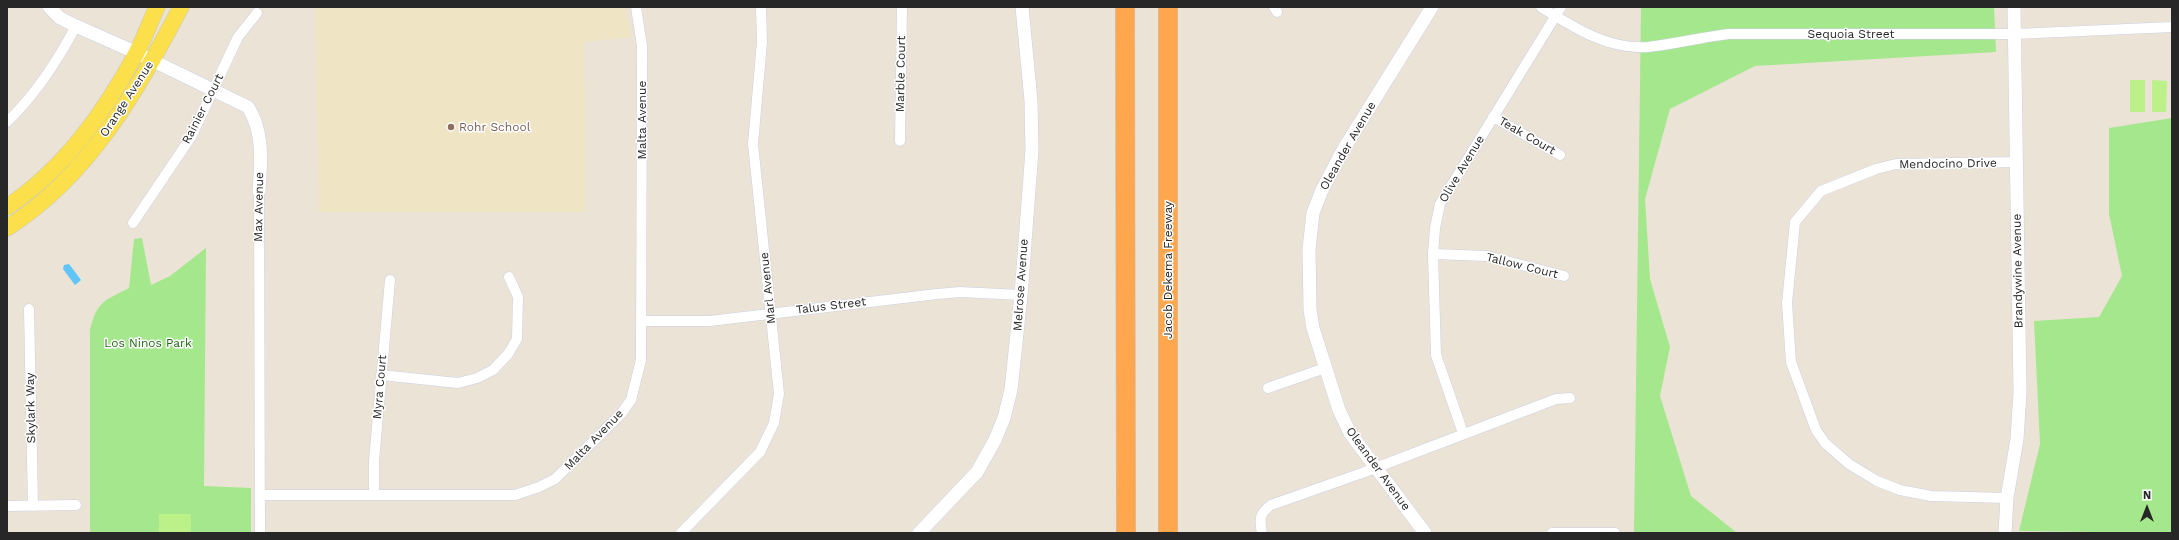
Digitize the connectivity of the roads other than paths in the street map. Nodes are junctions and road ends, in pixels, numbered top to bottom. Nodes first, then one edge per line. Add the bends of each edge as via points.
1 (49, 7) edge
2 (157, 7) edge
3 (180, 7) edge
4 (636, 7) edge
5 (761, 7) edge
6 (902, 7) edge
7 (1022, 7) edge
8 (1121, 7) edge
9 (1125, 7) edge
10 (1168, 7) edge
11 (1174, 7) edge
12 (1432, 7) edge
13 (1541, 7) edge
14 (2014, 7) edge
15 (1558, 12) edge
16 (257, 13) dead end
17 (76, 26) junction
18 (2172, 27) edge
19 (2015, 34) junction
20 (1124, 42) junction
21 (137, 53) junction
22 (152, 61) junction
23 (1167, 68) junction
24 (214, 90) junction
25 (1494, 116) junction
26 (7, 122) edge
27 (900, 141) dead end
28 (1560, 155) dead end
29 (2016, 162) junction
30 (258, 191) joint
31 (7, 207) edge
32 (133, 223) dead end
33 (7, 228) edge
34 (1433, 254) junction
35 (1564, 276) dead end
36 (509, 277) dead end
37 (390, 280) dead end
38 (1021, 295) junction
39 (29, 309) dead end
40 (771, 314) junction
41 (641, 321) junction
42 (1325, 368) junction
43 (381, 375) junction
44 (1268, 388) dead end
45 (1570, 398) dead end
46 (1462, 433) junction
47 (1376, 468) junction
48 (374, 493) junction
49 (260, 495) junction
50 (2007, 498) junction
51 (76, 504) dead end
52 (7, 506) edge
53 (33, 506) junction
54 (1169, 528) edge
55 (260, 533) edge
56 (681, 533) edge
57 (919, 533) edge
58 (1126, 533) edge
59 (1262, 533) edge
60 (1424, 533) edge
61 (1552, 533) edge
62 (1615, 533) edge
63 (2006, 533) edge

1 - 17 street, Max Avenue via 60,18
2 - 21 main road, Orange Avenue
3 - 22 main road, Orange Avenue
4 - 41 street, Malta Avenue via 642,46
5 - 40 street, Marl Avenue via 762,42 753,144
6 - 27 street, Marble Court
7 - 38 street, Melrose Avenue via 1032,134
8 - 20 highway
9 - 20 highway
10 - 23 highway, Jacob Dekema Freeway
11 - 23 highway
12 - 42 street, Oleander Avenue via 1343,150 1313,213 1310,234 1310,310
13 - 15 street, Sequoia Street
14 - 19 street, Brandywine Avenue
15 - 19 street, Sequoia Street via 1594,37 1636,47 1729,34
15 - 25 street, Olive Avenue
16 - 24 street, Rainier Court via 238,37
17 - 21 street, Max Avenue
17 - 26 street via 38,89
18 - 19 street, Sequoia Street
19 - 29 street, Brandywine Avenue
20 - 58 highway
21 - 22 street, Max Avenue
21 - 31 main road, Orange Avenue via 102,113 73,148 41,180
22 - 24 street, Max Avenue
22 - 33 main road, Orange Avenue via 116,122 84,161 54,192
23 - 54 highway, Jacob Dekema Freeway
24 - 30 street, Max Avenue via 248,107 255,119 260,145
24 - 32 street, Rainier Court via 191,137
25 - 28 street, Teak Court
25 - 34 street, Olive Avenue via 1440,204
29 - 50 street, Brandywine Avenue via 2020,392 2017,439
29 - 50 street, Mendocino Drive via 1896,164 1876,169 1821,191 1795,222 1787,303 1791,362 1816,430 1837,454 1877,481 1900,490 1931,496
30 - 49 street, Max Avenue
34 - 35 street, Tallow Court via 1487,256
34 - 46 street, Olive Avenue via 1436,354
36 - 43 street via 518,297 517,339 505,358 492,370 477,378 458,383
37 - 43 street, Myra Court
38 - 40 street, Talus Street via 960,292
38 - 57 street, Melrose Avenue via 1011,390 1004,418 992,448 977,472
39 - 53 street, Skylark Way
40 - 41 street, Talus Street via 710,321
40 - 56 street, Marl Avenue via 779,394 774,423 760,452
41 - 48 street, Malta Avenue via 640,360 631,400 621,414 575,461 549,483 515,495
42 - 44 street
42 - 47 street, Oleander Avenue via 1339,410 1350,433
43 - 48 street, Myra Court
45 - 46 street via 1556,399
46 - 47 street
47 - 59 street via 1271,505 1263,511 1259,520
47 - 60 street, Oleander Avenue
48 - 49 street, Malta Avenue
49 - 55 street, Max Avenue
50 - 63 street, Brandywine Avenue
51 - 53 street
52 - 53 street
61 - 62 street

